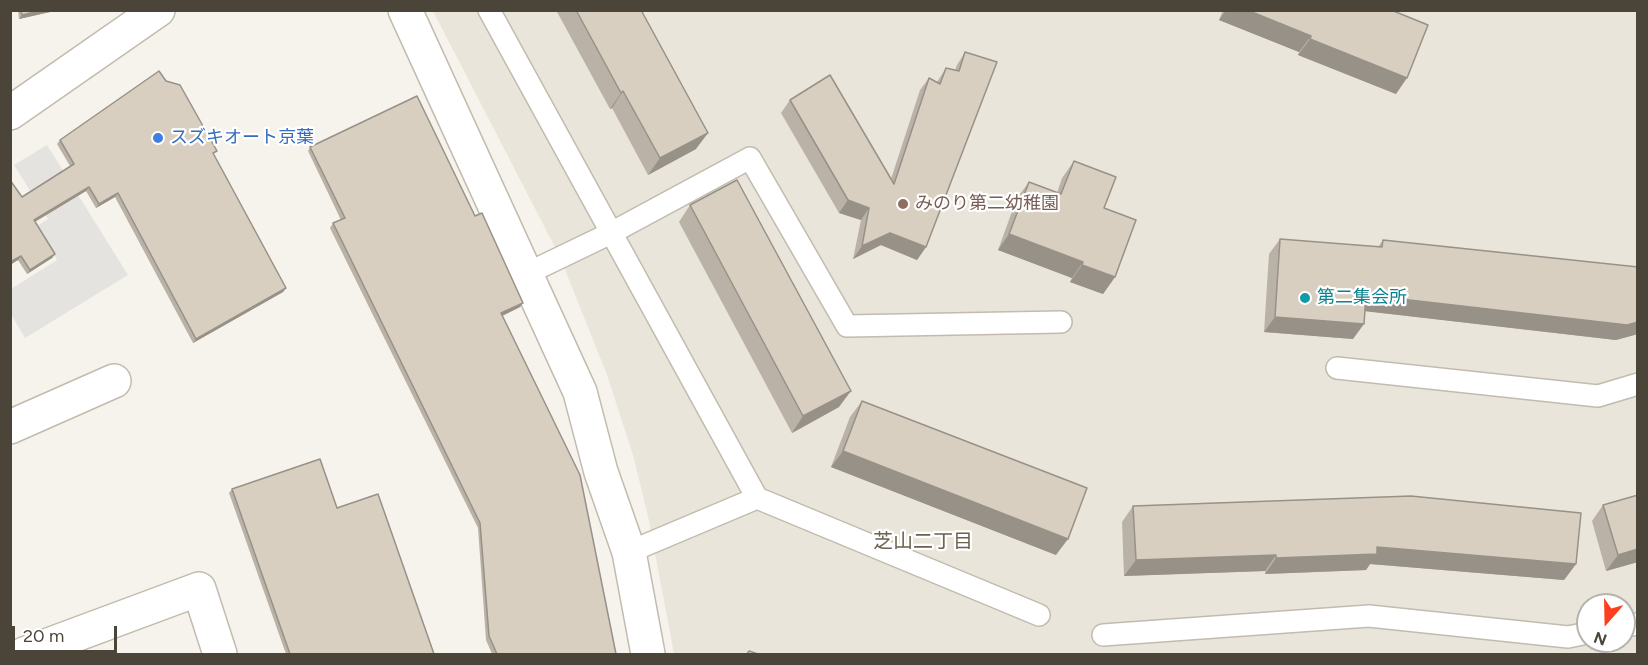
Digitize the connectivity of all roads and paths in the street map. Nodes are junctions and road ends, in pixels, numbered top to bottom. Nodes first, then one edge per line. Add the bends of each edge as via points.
1 (158, 10) edge
2 (489, 10) edge
3 (410, 12) edge
4 (10, 113) edge
5 (611, 233) junction
6 (526, 274) junction
7 (1061, 322) dead end
8 (1337, 368) dead end
9 (114, 381) dead end
10 (1638, 384) edge
11 (10, 427) edge
12 (757, 498) junction
13 (629, 552) junction
14 (1039, 615) dead end
15 (1103, 635) dead end
16 (1576, 635) edge
17 (24, 654) edge
18 (220, 654) edge
19 (648, 654) edge

1 - 4 street
2 - 5 lane
3 - 6 street
5 - 6 lane
5 - 7 lane via 750,158 847,326
5 - 12 lane
6 - 13 street via 580,392 601,472
8 - 10 lane via 1598,396
9 - 11 street
12 - 13 lane
12 - 14 lane
13 - 19 street
15 - 16 lane via 1369,616
17 - 18 street via 199,590

